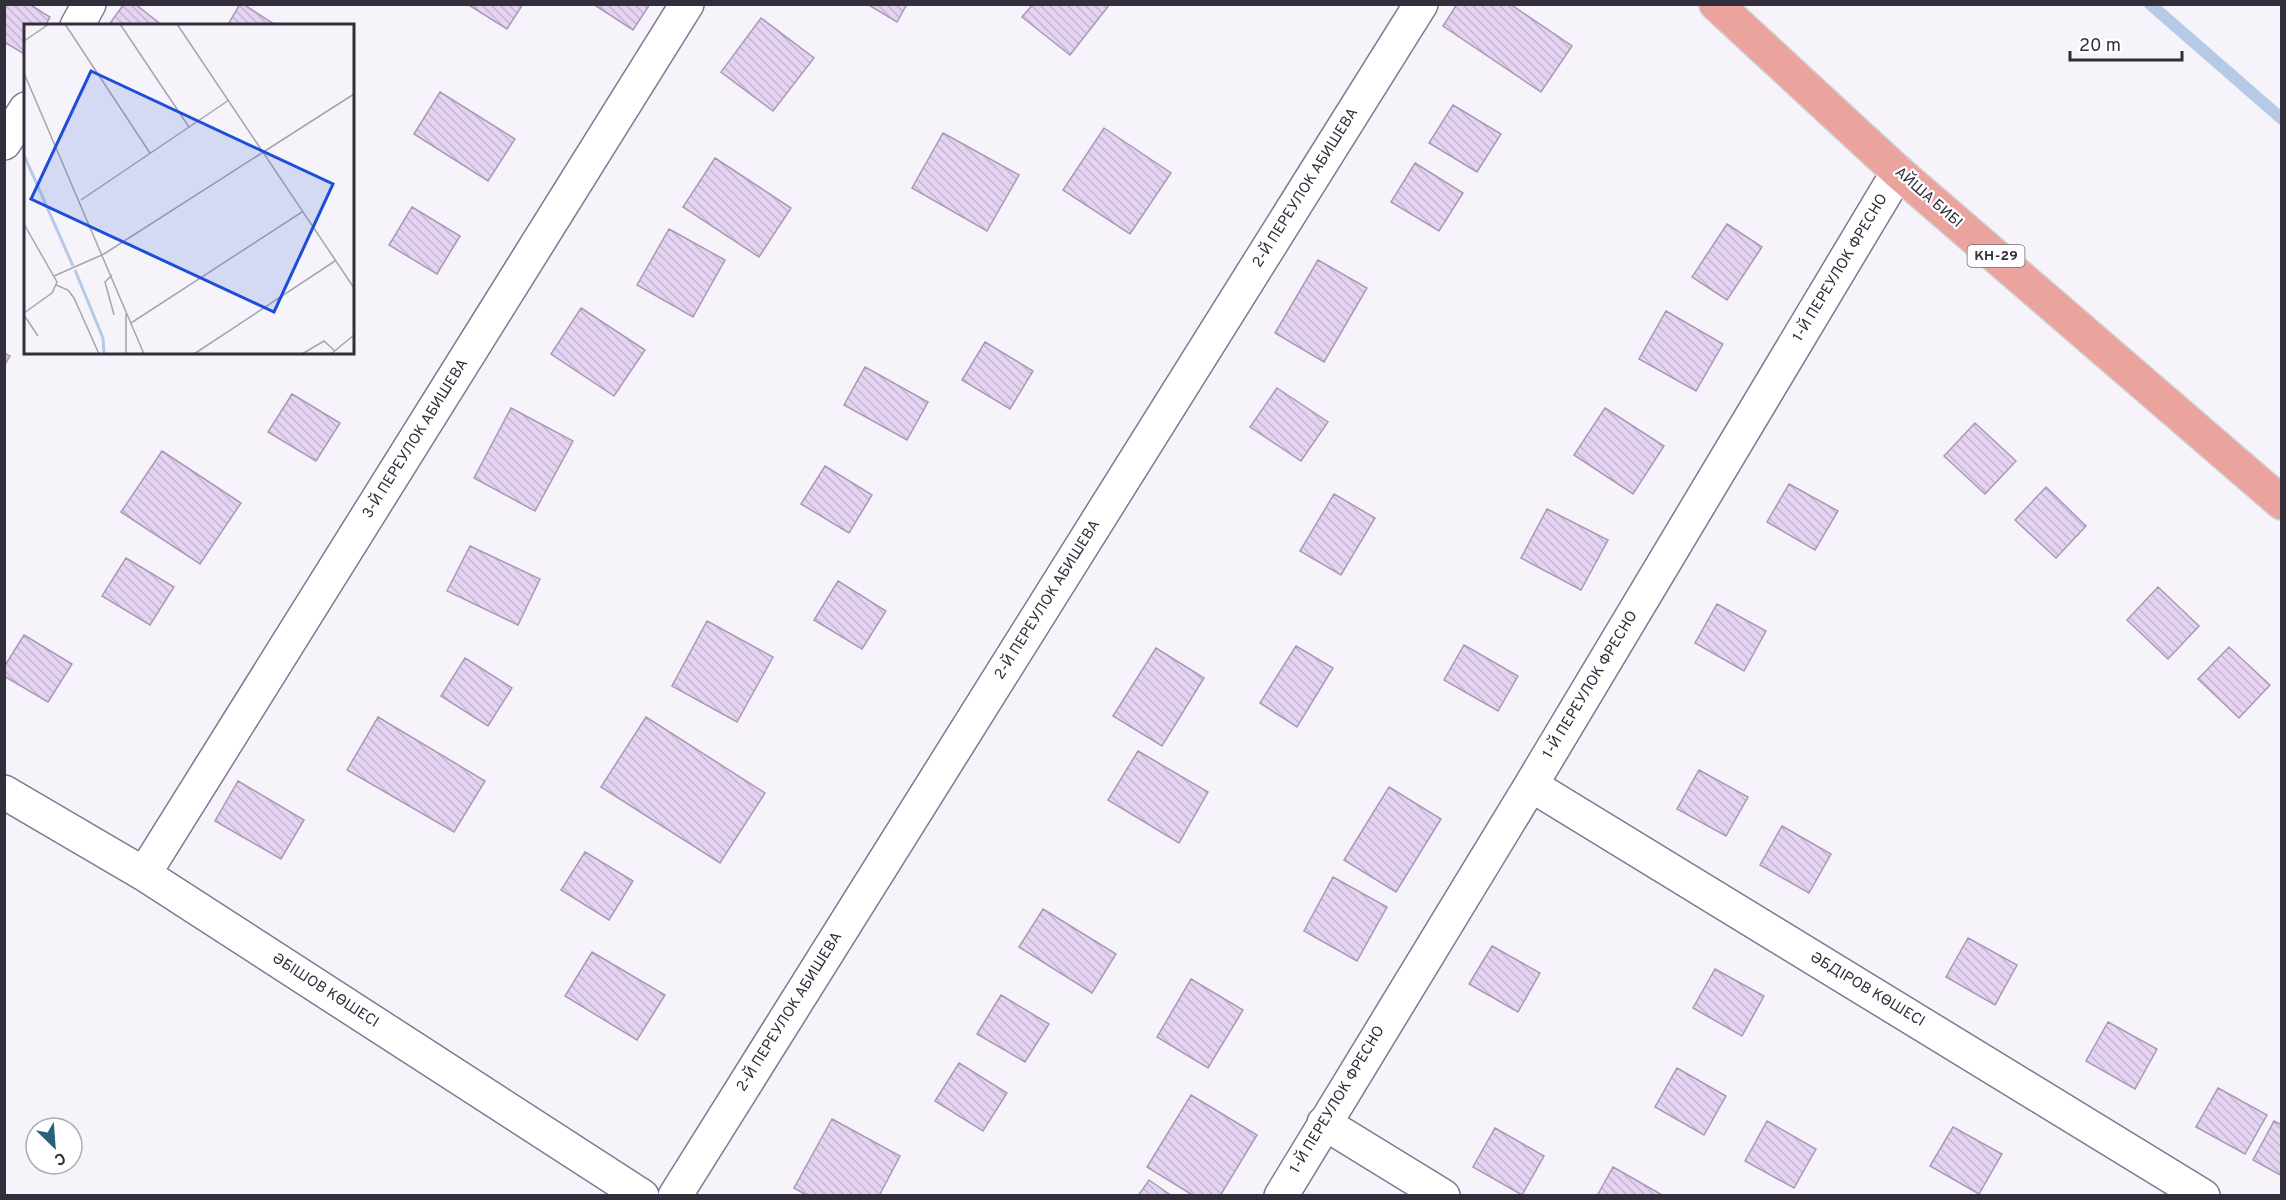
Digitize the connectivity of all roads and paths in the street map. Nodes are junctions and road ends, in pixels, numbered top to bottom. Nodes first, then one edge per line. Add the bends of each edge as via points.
1 (90, 4) edge
2 (687, 4) edge
3 (1421, 4) edge
4 (1716, 4) edge
5 (78, 24) edge
6 (24, 112) edge
7 (4, 143) edge
8 (1898, 172) junction
9 (2282, 502) edge
10 (1531, 785) junction
11 (4, 792) edge
12 (144, 874) junction
13 (1324, 1124) junction
14 (642, 1196) edge
15 (675, 1196) edge
16 (1281, 1196) edge
17 (1443, 1196) edge
18 (2203, 1196) edge

1 - 5 street
2 - 12 street, 3-Й ПЕРЕУЛОК АБИШЕВА
3 - 15 street, 2-Й ПЕРЕУЛОК АБИШЕВА
4 - 8 main road, АЙША БИБІ / КН-29
6 - 7 street
8 - 9 main road, АЙША БИБІ / КН-29
8 - 10 street, 1-Й ПЕРЕУЛОК ФРЕСНО
10 - 13 street, 1-Й ПЕРЕУЛОК ФРЕСНО
10 - 18 street, ӘБДІРОВ КӨШЕСІ
11 - 12 street, ӘБІШОВ КӨШЕСІ
12 - 14 street, ӘБІШОВ КӨШЕСІ
13 - 16 street, 1-Й ПЕРЕУЛОК ФРЕСНО
13 - 17 street

